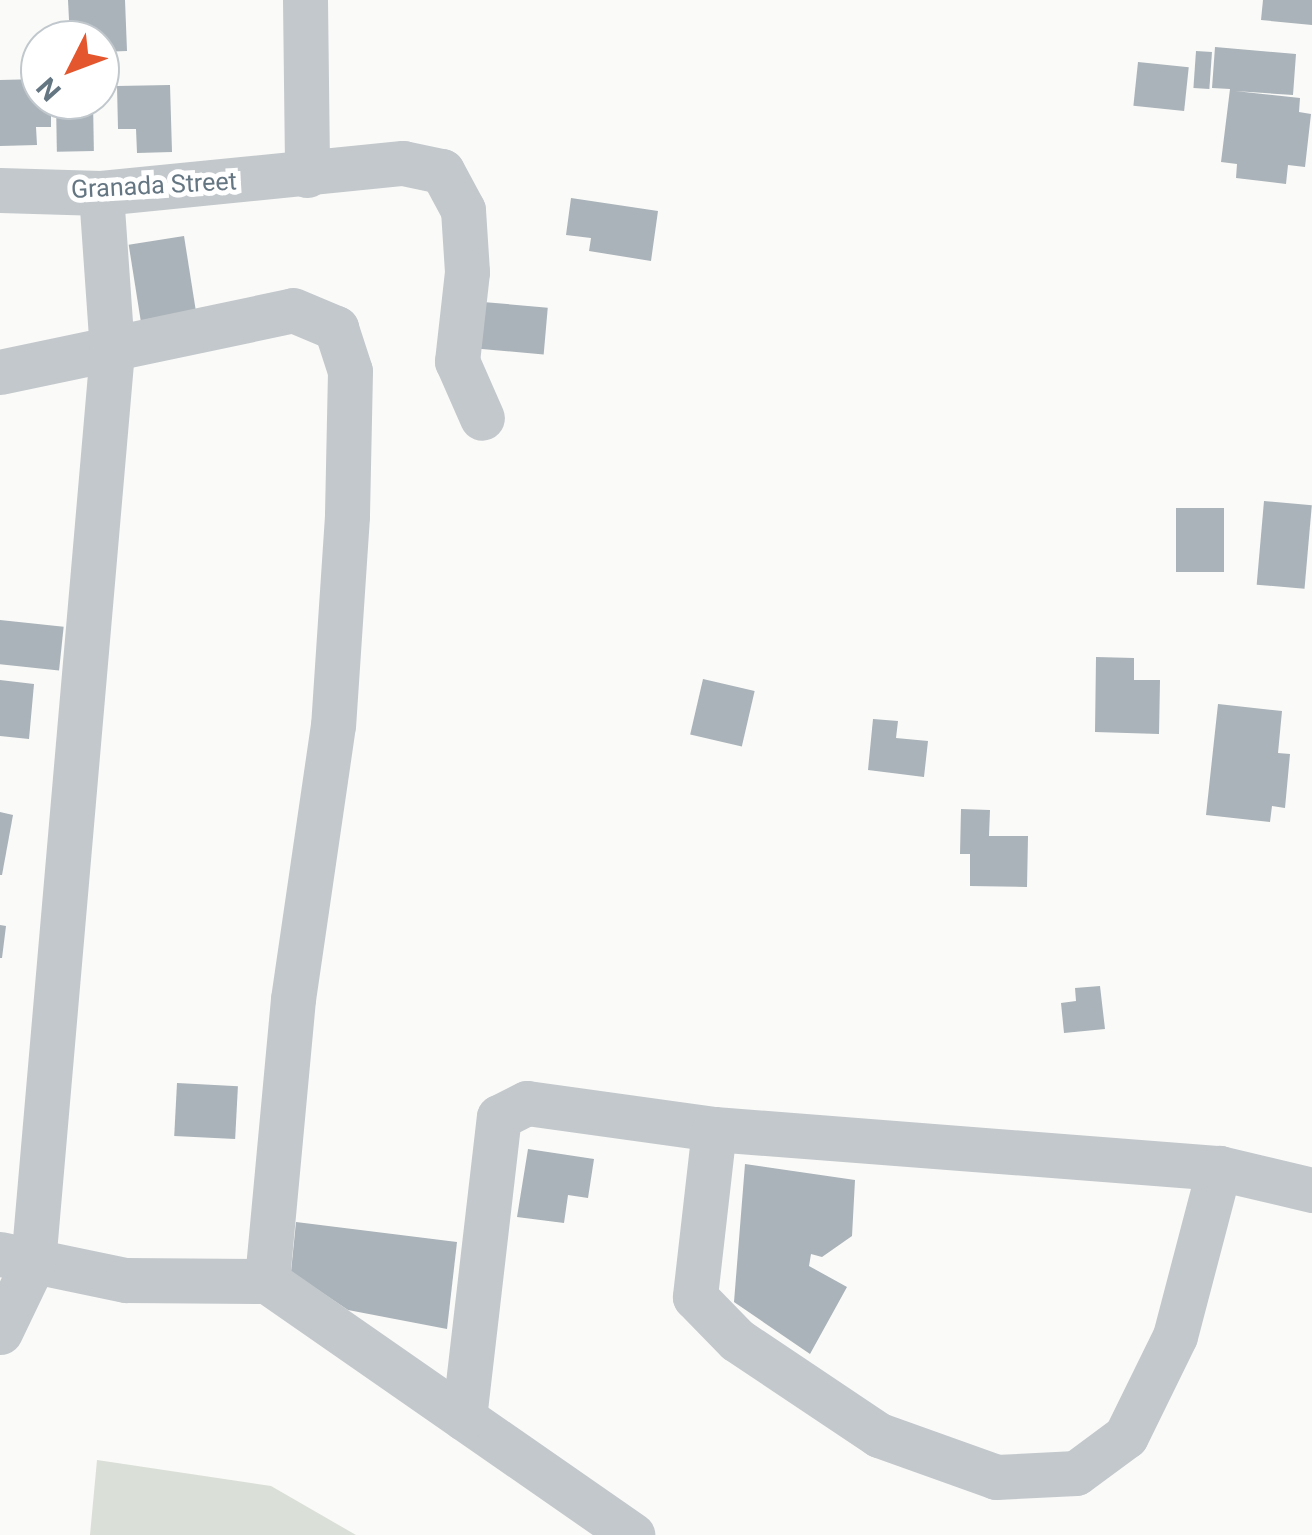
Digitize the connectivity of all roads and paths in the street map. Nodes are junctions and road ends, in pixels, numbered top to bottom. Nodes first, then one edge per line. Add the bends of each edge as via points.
1 (305, 0) edge
2 (308, 175) junction
3 (0, 190) edge
4 (101, 193) junction
5 (112, 351) junction
6 (0, 372) edge
7 (482, 418) dead end
8 (714, 1128) junction
9 (1219, 1168) junction
10 (1312, 1190) edge
11 (16, 1258) edge
12 (267, 1282) junction
13 (0, 1332) edge
14 (464, 1418) junction
15 (632, 1535) edge

1 - 2 street
2 - 4 street, Granada Street
2 - 7 street, Granada Street via 402,163 442,171 463,210 467,272 458,361
3 - 4 street, Granada Street
4 - 5 street
5 - 6 street
5 - 11 street
5 - 12 street via 294,310 336,328 350,371 334,725 292,999
8 - 9 street
8 - 9 street via 695,1296 737,1340 879,1435 996,1477 1076,1473 1126,1436 1175,1336
8 - 14 street via 528,1103 498,1117
9 - 10 street
11 - 12 street via 126,1280
11 - 13 street
12 - 14 street
14 - 15 street

